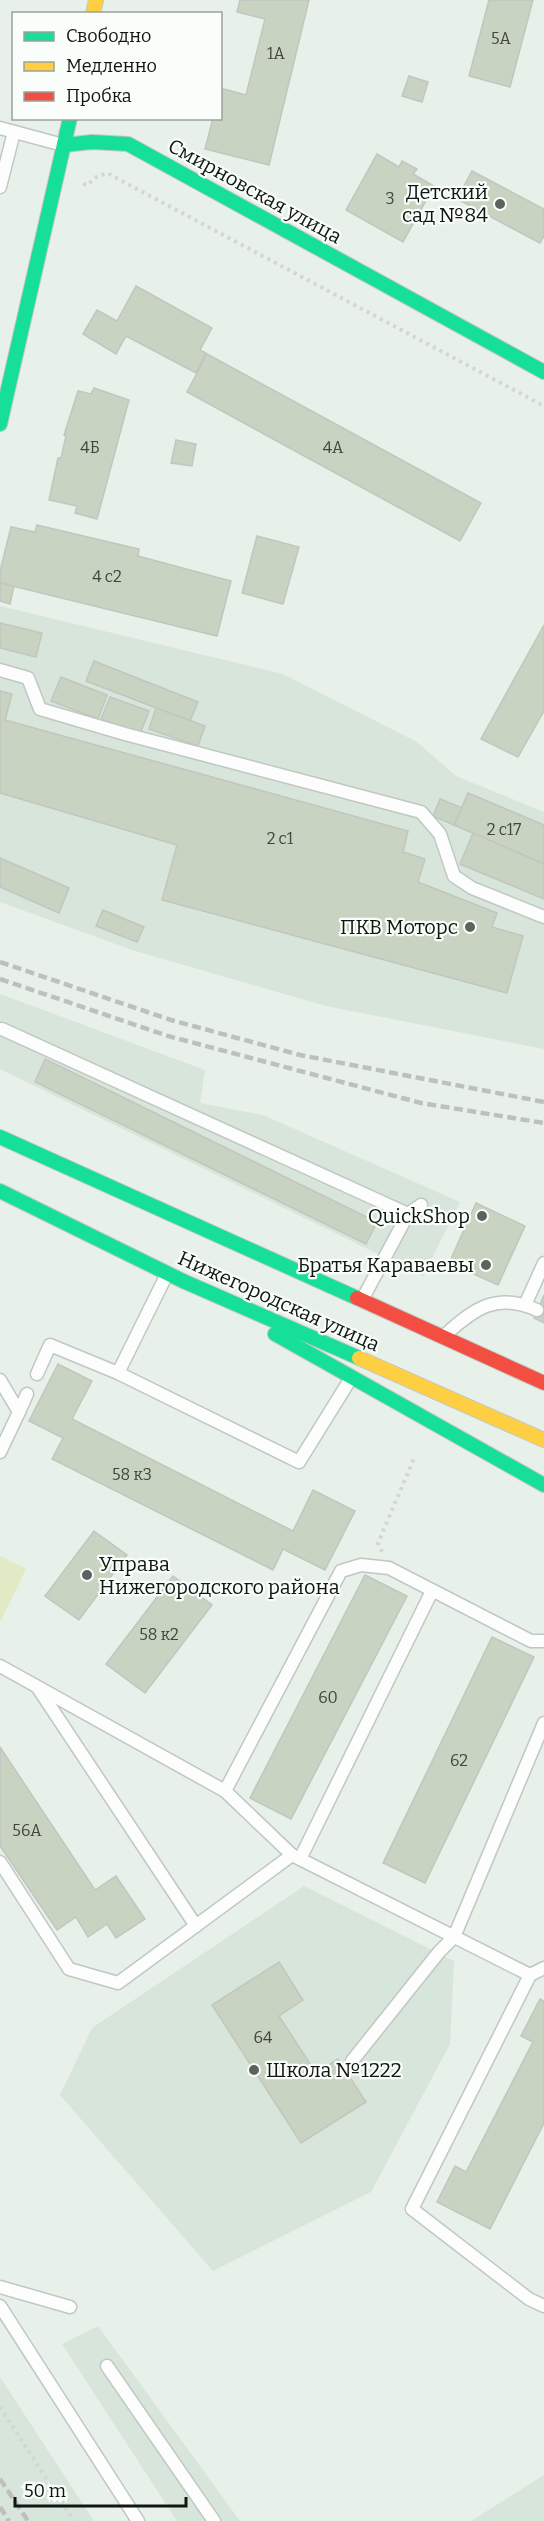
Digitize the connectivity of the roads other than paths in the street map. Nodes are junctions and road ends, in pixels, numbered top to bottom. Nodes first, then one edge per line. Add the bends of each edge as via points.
1 (70, 120) edge
2 (0, 128) edge
3 (14, 132) junction
4 (64, 145) junction
5 (0, 186) edge
6 (544, 372) edge
7 (5, 378) edge
8 (0, 424) edge
9 (0, 670) edge
10 (544, 917) edge
11 (2, 1029) dead end
12 (0, 1121) edge
13 (0, 1137) edge
14 (86, 1176) junction
15 (0, 1191) edge
16 (421, 1205) dead end
17 (408, 1214) junction
18 (542, 1271) edge
19 (167, 1273) junction
20 (183, 1281) junction
21 (361, 1301) junction
22 (525, 1305) junction
23 (537, 1310) dead end
24 (442, 1338) junction
25 (118, 1373) junction
26 (37, 1374) dead end
27 (351, 1378) junction
28 (0, 1380) edge
29 (544, 1383) edge
30 (27, 1394) dead end
31 (19, 1412) junction
32 (544, 1440) edge
33 (0, 1452) edge
34 (544, 1485) edge
35 (432, 1591) junction
36 (544, 1641) edge
37 (0, 1666) edge
38 (36, 1685) junction
39 (544, 1723) edge
40 (225, 1791) junction
41 (296, 1857) junction
42 (0, 1862) edge
43 (196, 1926) junction
44 (454, 1937) junction
45 (544, 1968) edge
46 (530, 1975) junction
47 (352, 2061) dead end
48 (0, 2287) edge
49 (0, 2306) edge
50 (544, 2306) edge
51 (70, 2307) dead end
52 (107, 2366) dead end
53 (138, 2521) edge
54 (214, 2521) edge

1 - 4 main road
2 - 3 lane
3 - 4 lane
3 - 5 lane
4 - 6 main road, Смирновская улица via 128,144
4 - 7 main road
7 - 8 main road
9 - 10 lane via 28,678 40,709 421,812 440,834 454,876 472,888
11 - 17 lane
12 - 14 main road
13 - 14 main road, Нижегородская улица
14 - 21 main road, Нижегородская улица
15 - 19 main road, Нижегородская улица
16 - 17 lane
17 - 21 lane
18 - 22 lane
19 - 20 main road, Нижегородская улица
19 - 25 lane
20 - 27 main road
20 - 32 main road, Нижегородская улица
21 - 24 main road, Нижегородская улица
22 - 23 lane
22 - 24 lane via 498,1301 469,1314
24 - 29 main road, Нижегородская улица
25 - 26 lane via 50,1345
25 - 27 lane via 299,1462
27 - 34 main road
28 - 31 lane
30 - 31 lane
31 - 33 lane
35 - 36 lane via 531,1641
35 - 40 lane via 389,1568 361,1564 341,1571
35 - 41 lane
37 - 38 lane
38 - 40 lane
38 - 43 lane
39 - 44 lane
40 - 41 lane
41 - 43 lane
41 - 44 lane
42 - 43 lane via 69,1969 118,1983
44 - 46 lane
44 - 47 lane
45 - 46 lane
46 - 50 lane via 412,2209 529,2299
48 - 51 lane
49 - 53 lane
52 - 54 lane

